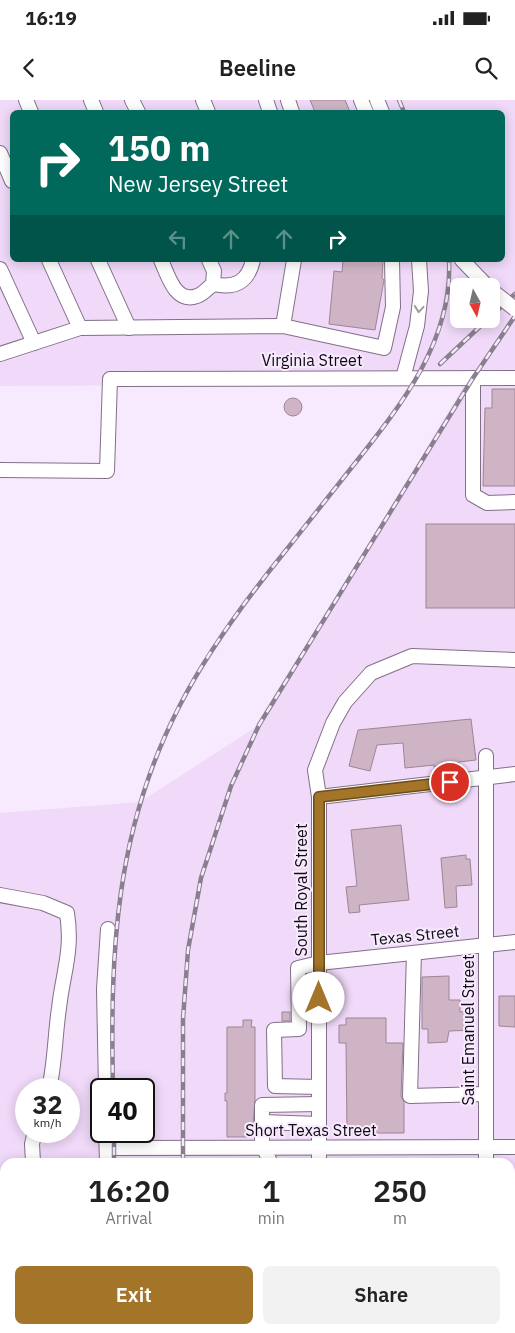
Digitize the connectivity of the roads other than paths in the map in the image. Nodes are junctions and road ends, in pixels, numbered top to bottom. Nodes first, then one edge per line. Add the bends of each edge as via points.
1 (0, 153) edge
2 (10, 176) edge
3 (49, 262) edge
4 (99, 262) edge
5 (162, 262) edge
6 (210, 262) edge
7 (252, 262) edge
8 (294, 262) edge
9 (392, 262) edge
10 (418, 262) edge
11 (464, 262) edge
12 (0, 269) edge
13 (479, 278) edge
14 (214, 284) junction
15 (500, 297) edge
16 (515, 309) edge
17 (284, 326) junction
18 (80, 328) junction
19 (129, 328) junction
20 (34, 343) junction
21 (0, 354) edge
22 (403, 378) junction
23 (473, 378) junction
24 (515, 378) edge
25 (0, 470) edge
26 (515, 502) edge
27 (515, 660) edge
28 (486, 756) dead end
29 (515, 774) edge
30 (486, 778) junction
31 (319, 797) junction
32 (0, 896) edge
33 (108, 929) dead end
34 (515, 942) edge
35 (486, 945) junction
36 (414, 953) junction
37 (319, 963) junction
38 (50, 1078) edge
39 (106, 1078) edge
40 (319, 1087) junction
41 (485, 1094) junction
42 (319, 1104) junction
43 (262, 1122) junction
44 (319, 1124) junction
45 (32, 1143) edge
46 (106, 1143) edge
47 (486, 1147) junction
48 (515, 1147) edge
49 (212, 1148) junction
50 (263, 1148) junction
51 (319, 1148) junction
52 (107, 1156) edge
53 (33, 1158) edge
54 (212, 1158) edge
55 (268, 1158) edge
56 (319, 1158) edge
57 (486, 1158) edge

1 - 2 street
3 - 18 street
4 - 19 street
5 - 14 street via 175,291 186,298 196,296
6 - 14 street
7 - 14 street via 240,283 226,287
8 - 17 street
9 - 17 street via 393,307 384,348
10 -> 22 street via 417,326
11 - 13 street
12 - 20 street
15 - 16 street, bridge
17 - 19 street
18 - 19 street
18 - 20 street
20 - 21 street
22 - 23 street, Virginia Street
22 - 25 street, Virginia Street via 110,378 107,470
23 - 24 street, Virginia Street
23 - 26 street via 474,495 487,503
27 - 31 street, South Royal Street via 412,656 371,673 345,702 333,723 315,770
28 - 30 street, Saint Emanuel Street
29 - 30 street
30 - 31 street
30 - 35 street, Saint Emanuel Street
31 - 37 street, South Royal Street
32 - 38 street via 43,903 67,913 69,954
33 - 39 street via 104,989
34 - 35 street, Texas Street
35 - 36 street, Texas Street
35 - 41 street, Saint Emanuel Street
36 - 37 street, Texas Street
36 - 41 street via 410,1096
37 - 40 street, South Royal Street
37 - 40 street, Texas Street via 298,968 298,1029 274,1030 275,1086
40 - 42 street, South Royal Street
41 - 47 street, Saint Emanuel Street
42 - 43 street via 262,1105
42 - 44 street, South Royal Street
43 - 44 street
43 - 50 street
44 - 51 street, South Royal Street
45 - 53 street
46 - 52 street
47 - 48 street, Short Texas Street
47 - 51 street, Short Texas Street
47 - 57 street, Saint Emanuel Street
49 - 50 street, Short Texas Street
49 - 52 street, Short Texas Street
49 - 54 street
50 - 51 street, Short Texas Street
50 - 55 street
51 - 56 street, South Royal Street

